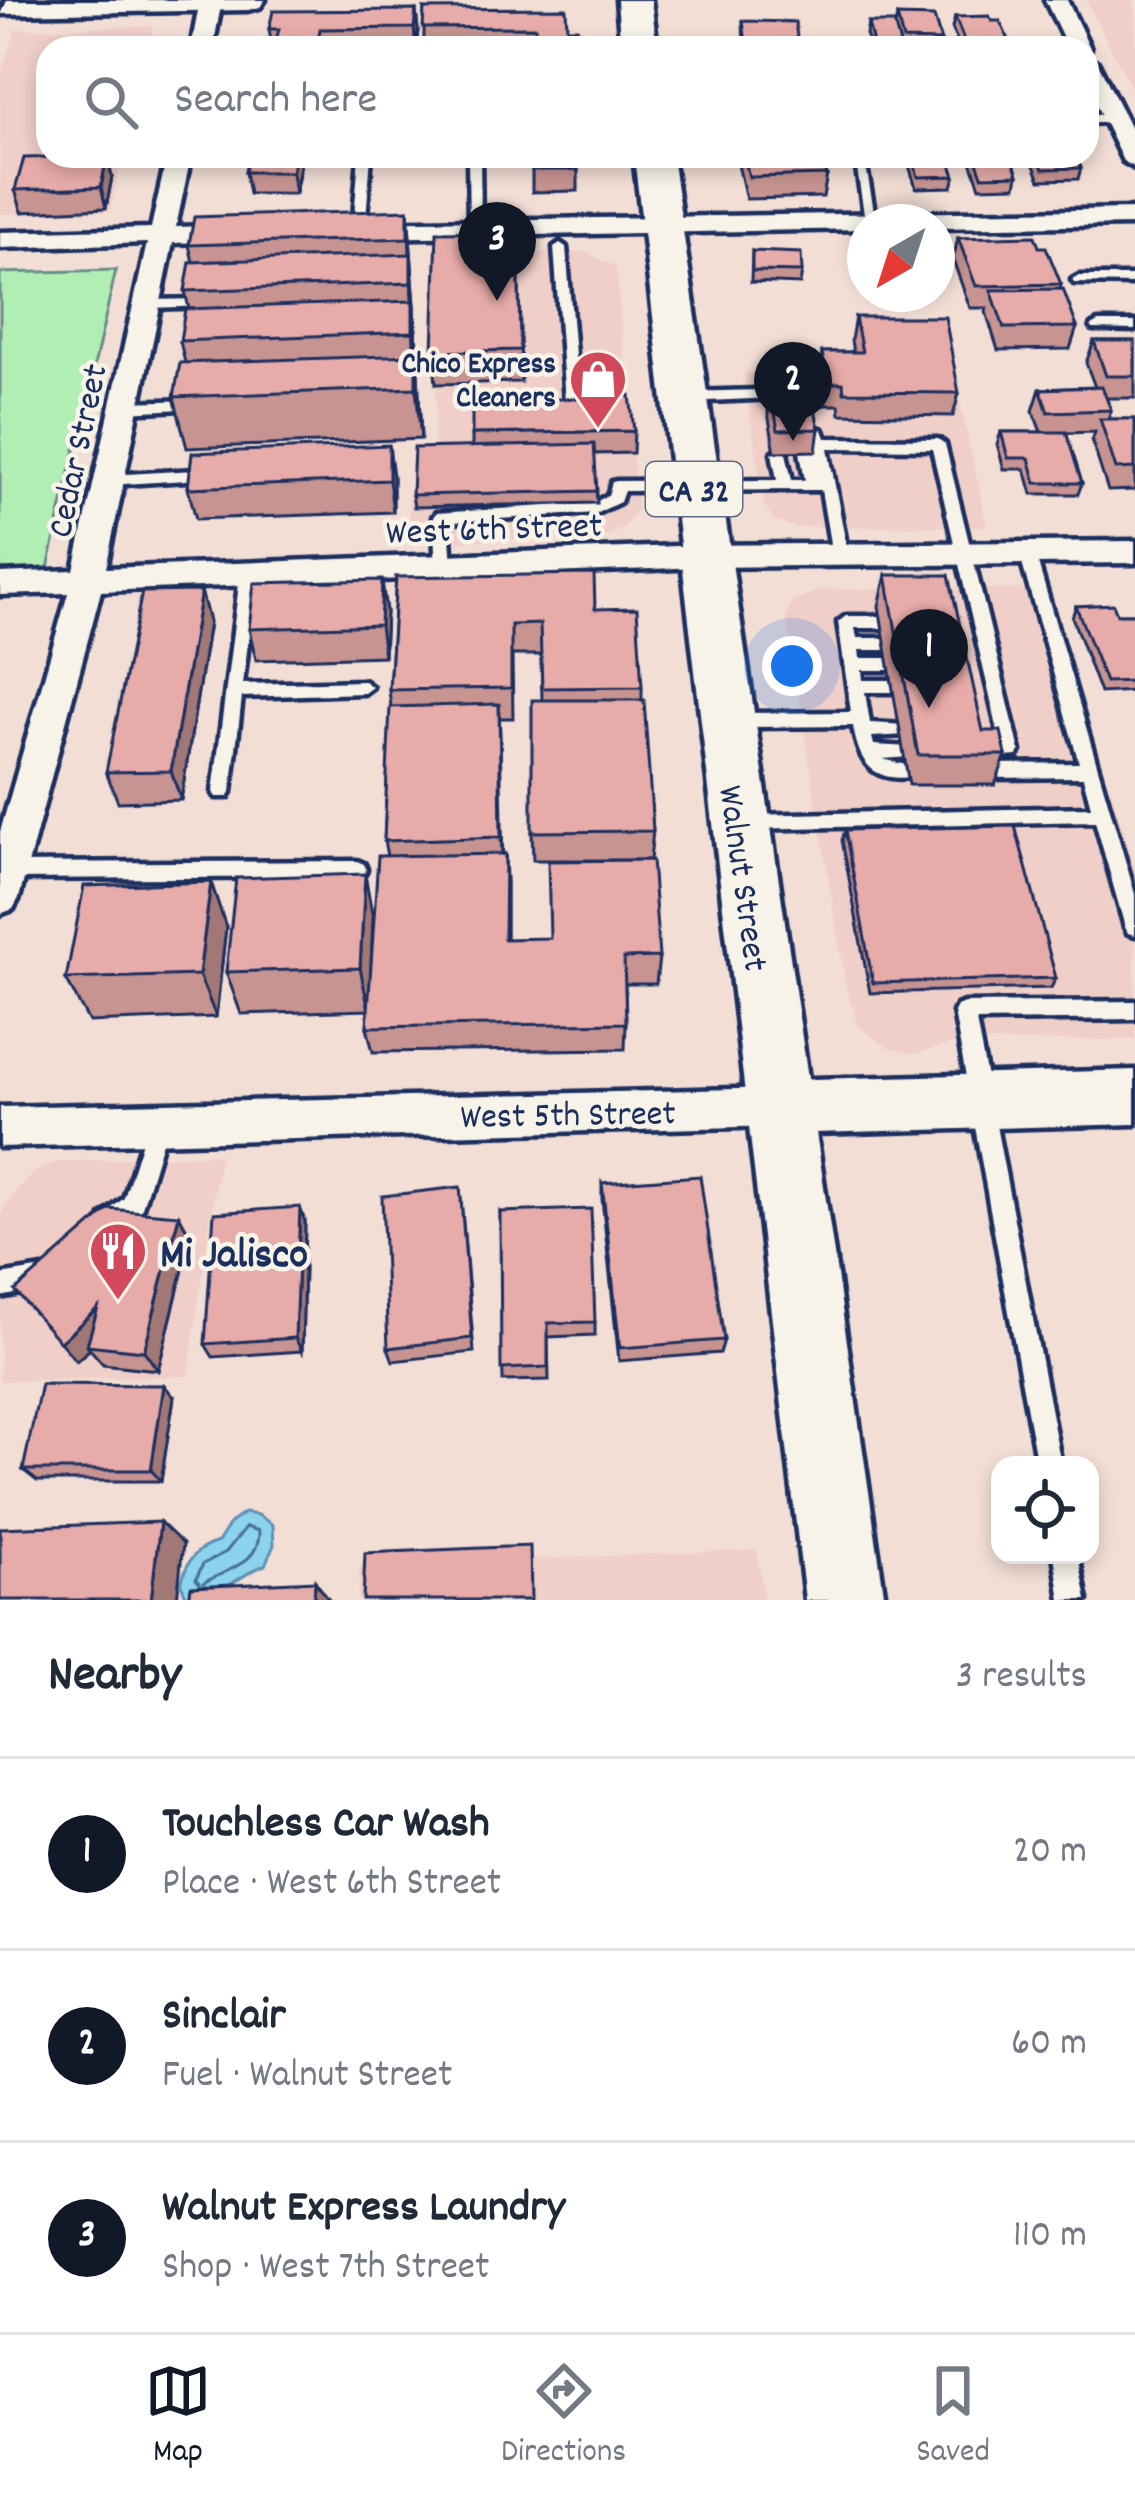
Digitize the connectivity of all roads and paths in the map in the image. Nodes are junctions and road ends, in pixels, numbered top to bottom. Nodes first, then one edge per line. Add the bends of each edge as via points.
1 (211, 0) edge
2 (248, 0) edge
3 (634, 0) edge
4 (1056, 0) edge
5 (0, 4) edge
6 (204, 36) edge
7 (638, 36) edge
8 (1073, 36) edge
9 (1099, 97) edge
10 (1124, 130) edge
11 (1135, 161) edge
12 (176, 168) edge
13 (362, 168) edge
14 (474, 168) edge
15 (654, 168) edge
16 (861, 172) dead end
17 (868, 204) edge
18 (1135, 217) edge
19 (955, 219) edge
20 (847, 220) edge
21 (661, 222) junction
22 (476, 227) junction
23 (348, 230) joint
24 (270, 232) edge
25 (162, 235) junction
26 (0, 240) edge
27 (560, 248) dead end
28 (1079, 280) dead end
29 (1135, 280) edge
30 (226, 302) edge
31 (147, 304) junction
32 (1097, 326) dead end
33 (1135, 326) edge
34 (769, 394) junction
35 (682, 398) junction
36 (572, 402) edge
37 (209, 405) edge
38 (125, 406) junction
39 (772, 413) edge
40 (814, 447) junction
41 (779, 452) edge
42 (235, 473) edge
43 (109, 480) junction
44 (693, 485) junction
45 (785, 485) junction
46 (820, 485) junction
47 (1135, 552) edge
48 (1027, 553) junction
49 (961, 554) junction
50 (840, 555) junction
51 (702, 556) junction
52 (444, 567) junction
53 (248, 576) junction
54 (86, 583) junction
55 (0, 584) edge
56 (881, 622) dead end
57 (957, 622) edge
58 (979, 622) junction
59 (885, 644) dead end
60 (851, 654) junction
61 (888, 664) dead end
62 (856, 686) junction
63 (892, 686) dead end
64 (364, 687) dead end
65 (234, 691) junction
66 (724, 720) junction
67 (862, 725) junction
68 (900, 730) dead end
69 (971, 752) edge
70 (905, 762) dead end
71 (1089, 770) junction
72 (993, 771) edge
73 (222, 792) dead end
74 (1102, 814) junction
75 (738, 822) junction
76 (357, 869) edge
77 (4, 884) edge
78 (1135, 926) edge
79 (1135, 1010) edge
80 (1135, 1097) edge
81 (981, 1101) junction
82 (777, 1107) junction
83 (158, 1122) junction
84 (0, 1127) edge
85 (0, 1286) edge
86 (1047, 1456) edge
87 (1068, 1564) edge
88 (844, 1600) edge
89 (1074, 1600) edge

1 - 2 main road
1 - 5 main road
1 - 6 street
3 - 7 main road
4 - 8 street
9 - 10 street
10 - 11 street
12 - 25 street, Cedar Street
13 - 23 lane
14 - 22 lane
15 - 21 main road, Walnut Street / CA 32
16 - 17 lane
18 - 19 street
20 - 21 street
21 - 22 street
21 - 35 main road, Walnut Street / CA 32
22 - 23 street
24 - 25 street
25 - 26 street
25 - 31 street, Cedar Street
27 - 36 lane
28 - 29 lane
30 - 31 lane
31 - 38 street, Cedar Street
32 - 33 lane
34 - 35 lane
34 - 39 lane
34 - 40 lane via 804,394
35 - 44 main road, Walnut Street / CA 32
37 - 38 lane
38 - 43 street, Cedar Street
40 - 46 lane
40 - 49 lane via 938,444
41 - 45 lane
42 - 43 lane
43 - 54 street, Cedar Street
44 - 45 lane
44 - 51 main road, Walnut Street / CA 32
44 - 52 lane via 617,486 615,499 598,508 441,517
45 - 46 lane
46 - 50 lane
47 - 48 street, West 6th Street
48 - 49 street, West 6th Street
48 - 71 lane
49 - 50 street, West 6th Street
49 - 58 lane
50 - 51 street, West 6th Street
51 - 52 street, West 6th Street
51 - 66 main road, Walnut Street / CA 32
52 - 53 street, West 6th Street
53 - 54 street, West 6th Street
53 - 65 lane
54 - 55 street, West 6th Street
54 - 77 street, Cedar Street
56 - 60 lane via 846,622
57 - 58 lane
58 - 69 lane via 976,644 996,730 1011,752
59 - 60 lane
60 - 61 lane
60 - 62 lane
62 - 63 lane
62 - 67 lane
64 - 65 lane
65 - 73 lane
66 - 67 lane
66 - 75 main road, Walnut Street / CA 32
67 - 68 lane
67 - 70 lane via 876,764
71 - 72 lane
71 - 74 lane
74 - 75 lane
74 - 78 lane
75 - 82 main road, Walnut Street / CA 32
76 - 77 lane
79 - 81 lane via 964,1012
80 - 81 street, West 5th Street
81 - 82 street, West 5th Street
81 - 86 lane
82 - 83 street, West 5th Street
82 - 88 main road, Walnut Street / CA 32
83 - 84 street, West 5th Street
83 - 85 lane via 134,1204 37,1283
87 - 89 lane

